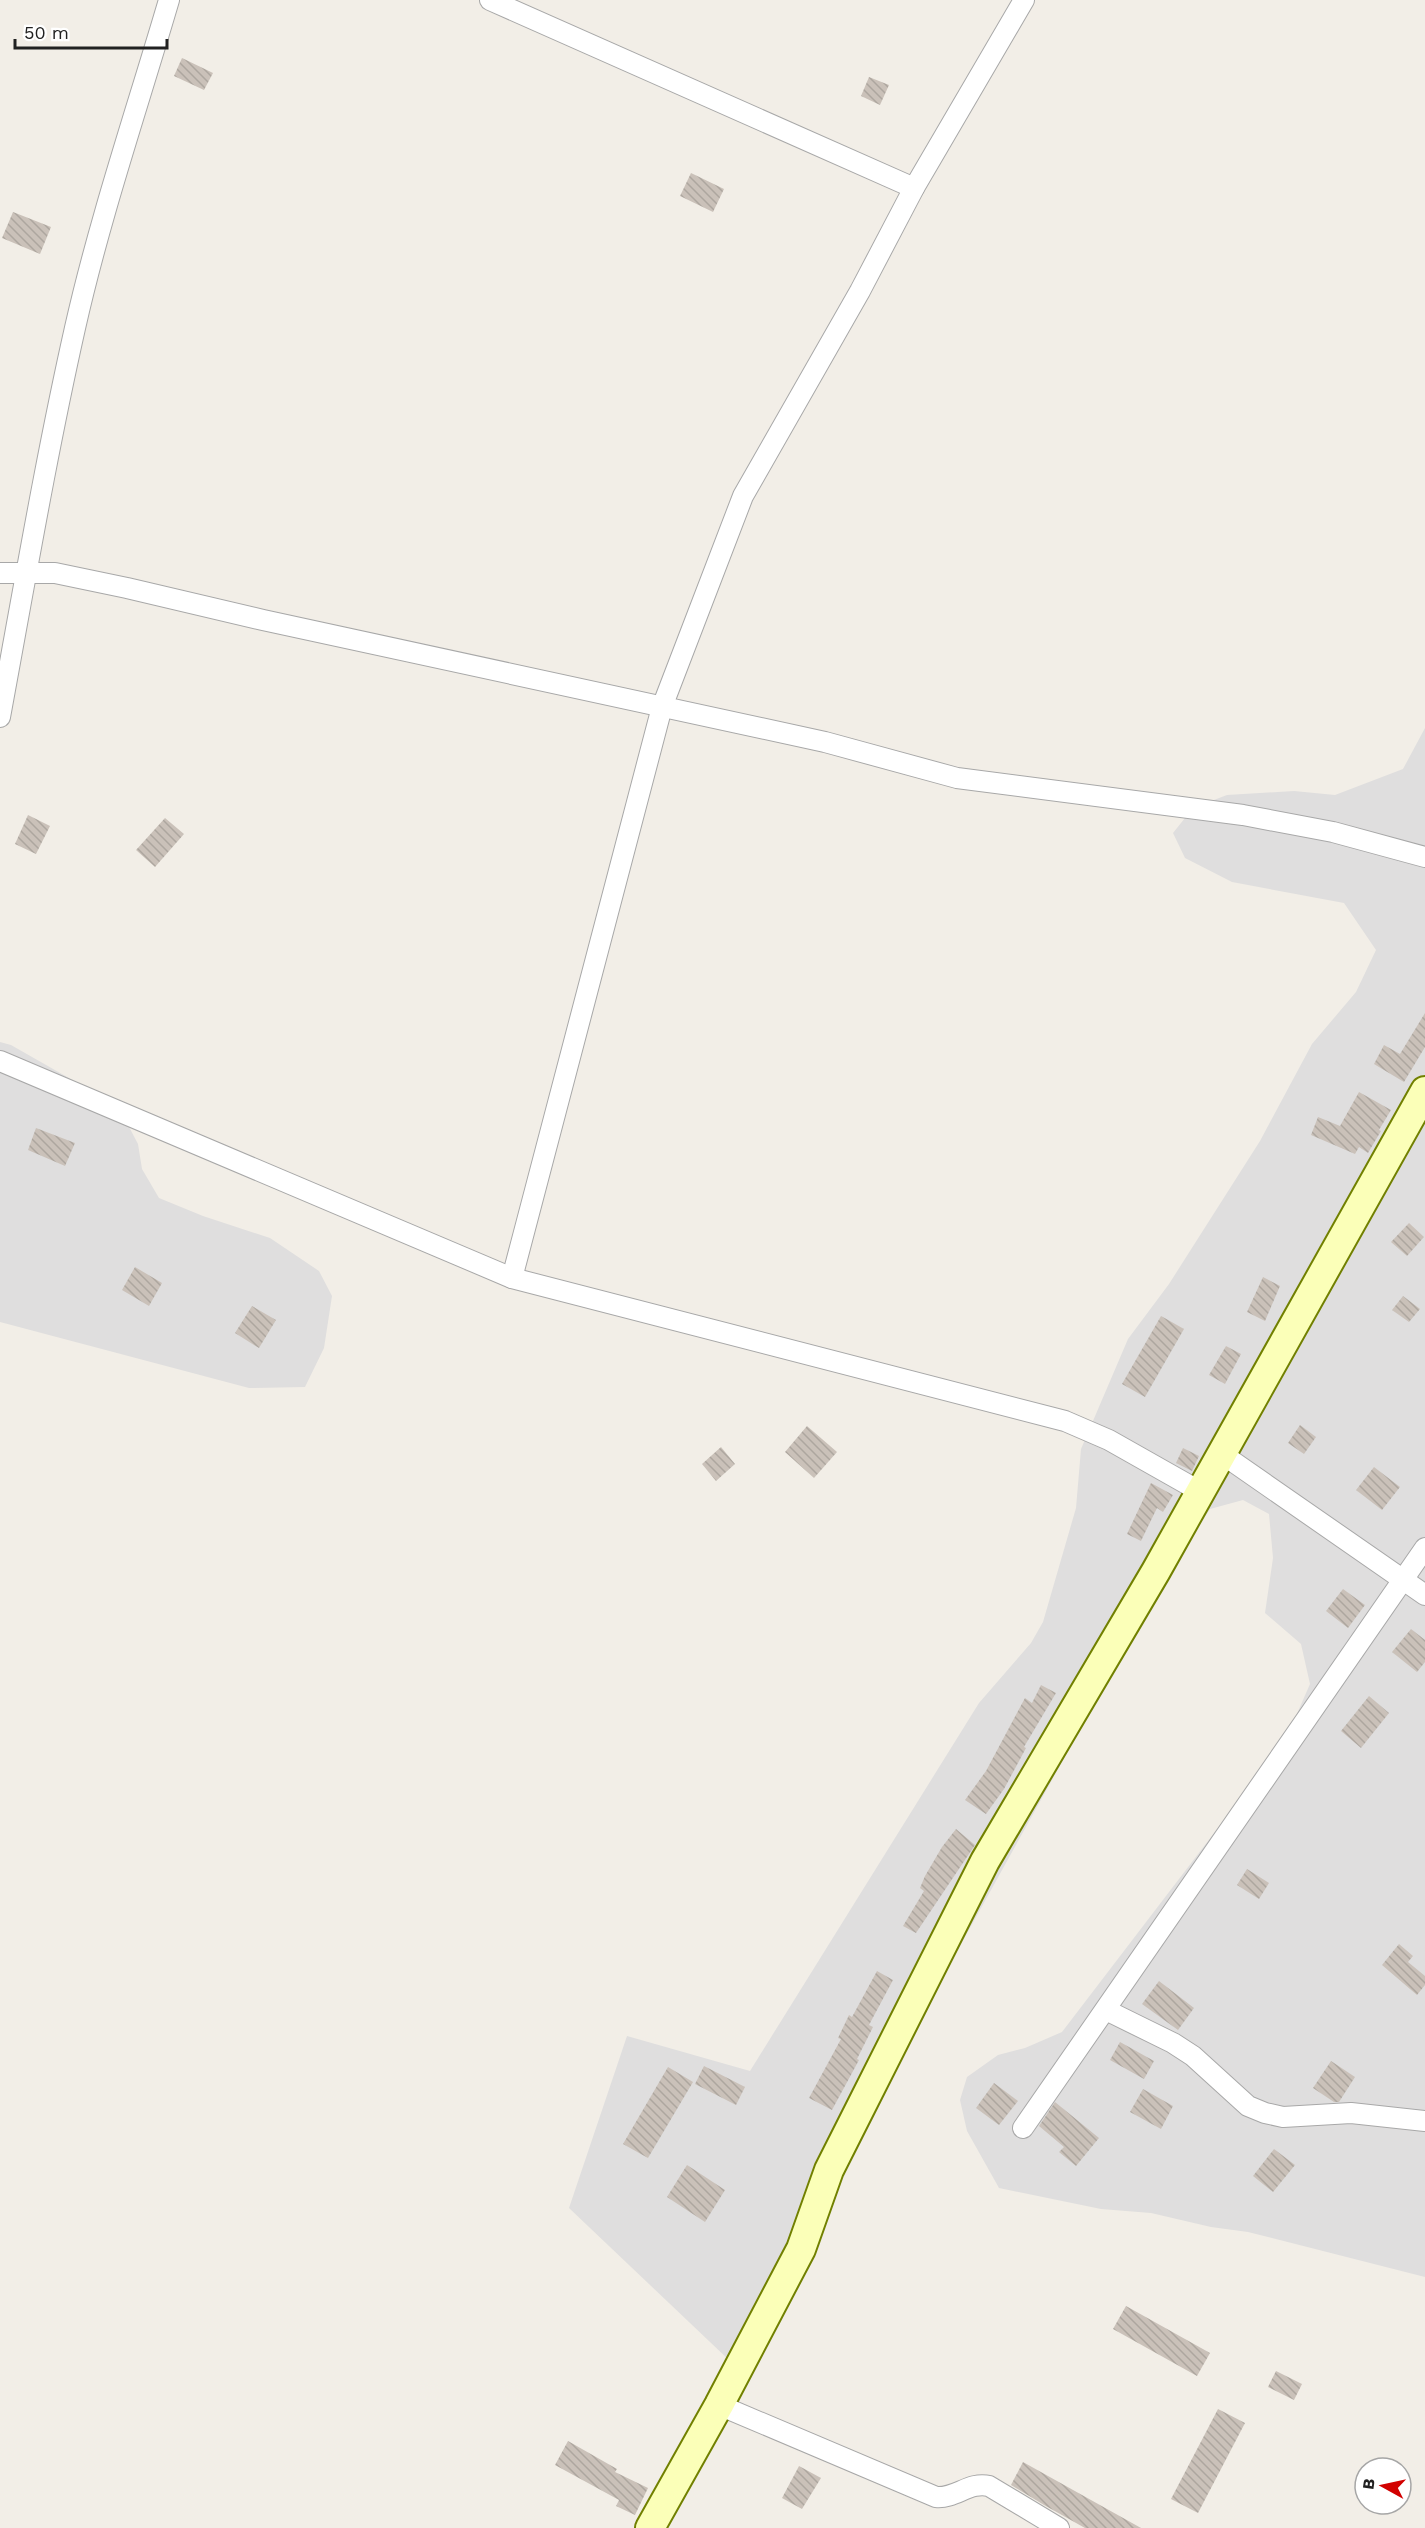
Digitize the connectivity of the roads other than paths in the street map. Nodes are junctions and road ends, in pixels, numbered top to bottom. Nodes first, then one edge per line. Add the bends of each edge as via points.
1 (169, 0) edge
2 (490, 0) edge
3 (1024, 0) edge
4 (914, 188) junction
5 (27, 572) junction
6 (0, 573) edge
7 (662, 707) junction
8 (0, 717) edge
9 (1425, 857) edge
10 (0, 1062) edge
11 (1425, 1091) edge
12 (512, 1278) junction
13 (1222, 1454) junction
14 (1201, 1492) junction
15 (1425, 1548) edge
16 (1405, 1580) junction
17 (1425, 1595) edge
18 (1106, 2010) junction
19 (1425, 2121) edge
20 (1023, 2128) dead end
21 (719, 2405) junction
22 (1038, 2523) edge
23 (650, 2528) edge
24 (1059, 2528) edge

1 - 5 street via 76,326
2 - 4 street
3 - 4 street
4 - 7 street via 743,496
5 - 6 street
5 - 7 street via 55,573 127,588
5 - 8 street
7 - 9 street via 825,742 957,778 1243,815 1333,832
7 - 12 street
10 - 12 street
11 - 13 main road
12 - 14 street via 1065,1421 1109,1440
13 - 14 main road
13 - 16 street
14 - 21 main road via 985,1861 829,2170 801,2249
15 - 16 street
16 - 17 street
16 - 18 street
18 - 19 street via 1193,2056 1248,2106 1264,2113 1283,2117 1351,2113
18 - 20 street
21 - 22 street via 936,2497 950,2496 976,2485 989,2486
21 - 23 main road
22 - 24 street

